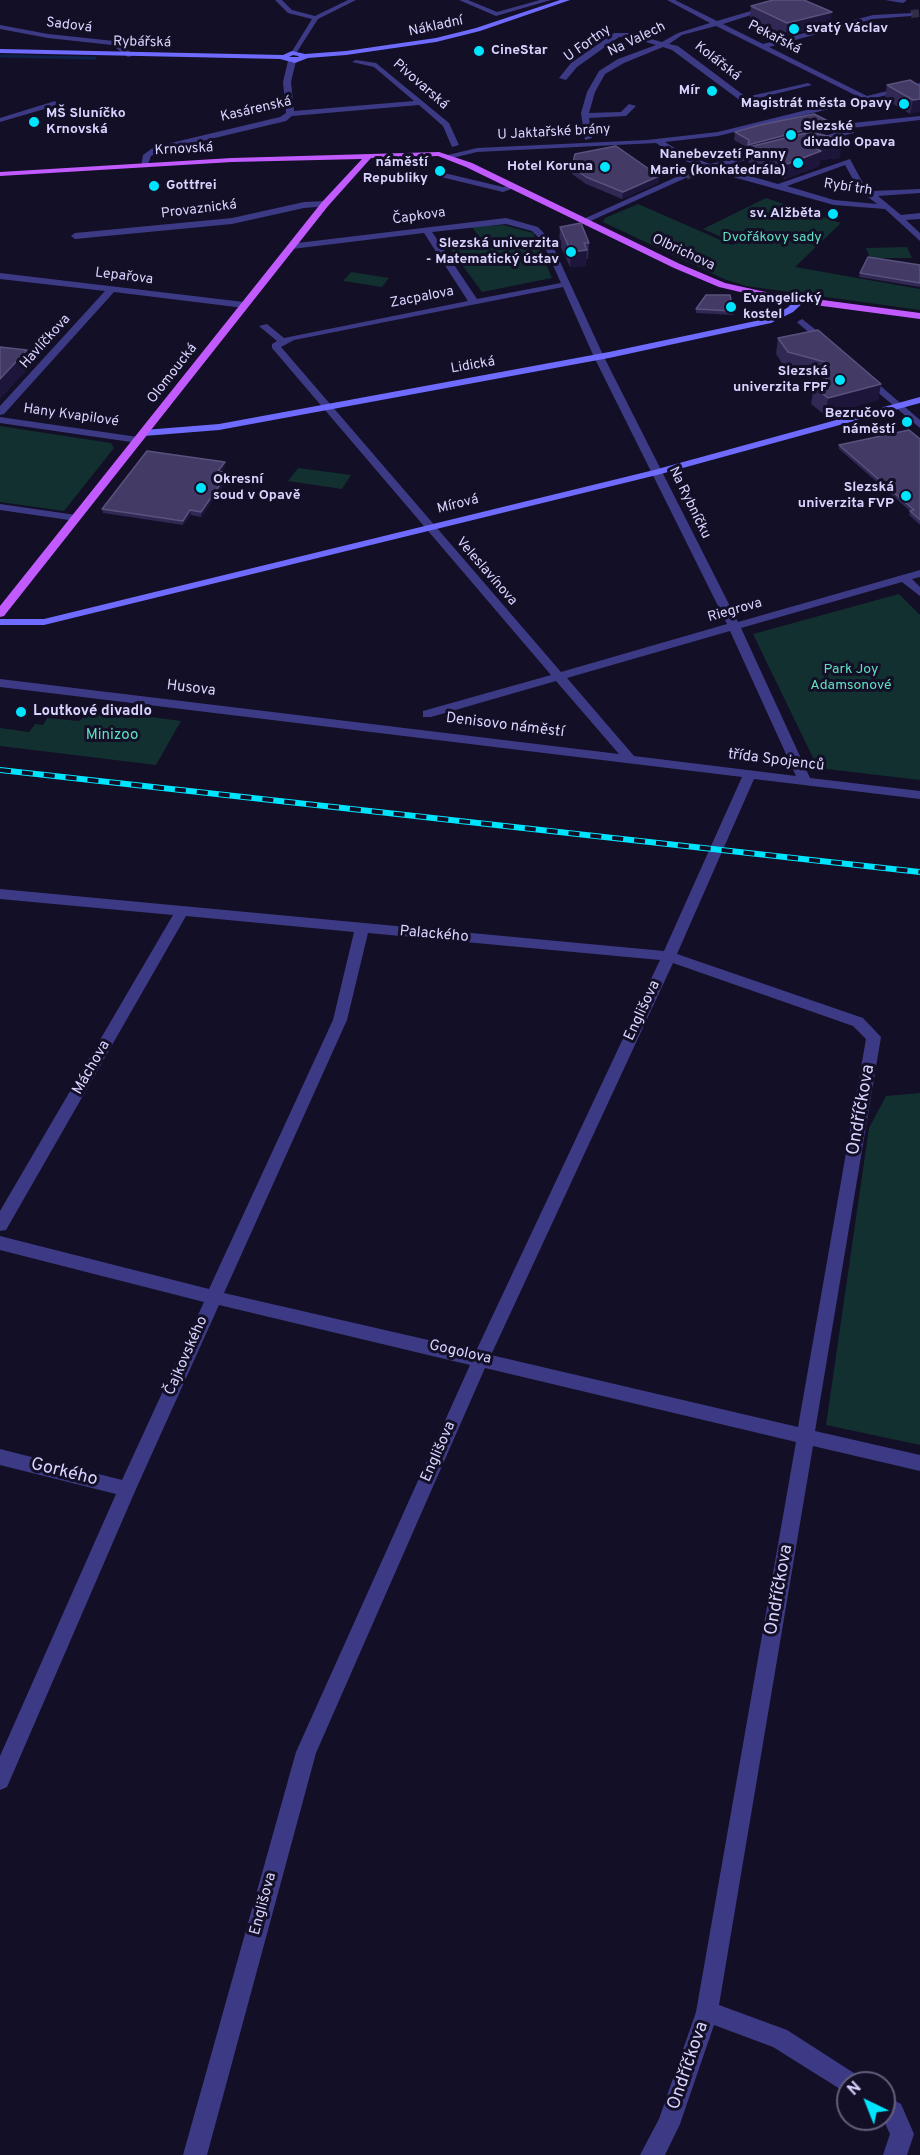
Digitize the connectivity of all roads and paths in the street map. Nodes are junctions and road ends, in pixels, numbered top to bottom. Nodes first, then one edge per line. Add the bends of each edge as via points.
1 (278, 0) edge
2 (353, 0) edge
3 (462, 0) edge
4 (548, 0) edge
5 (567, 0) edge
6 (670, 0) edge
7 (795, 0) edge
8 (888, 0) edge
9 (903, 1) tunnel mouth
10 (911, 14) tunnel mouth
11 (316, 18) junction
12 (717, 23) junction
13 (0, 27) edge
14 (664, 44) junction
15 (764, 46) junction
16 (0, 51) edge
17 (131, 55) junction
18 (293, 57) junction
19 (356, 62) dead end
20 (563, 78) dead end
21 (808, 85) dead end
22 (920, 85) edge
23 (871, 97) junction
24 (745, 99) junction
25 (55, 103) dead end
26 (421, 103) junction
27 (752, 105) dead end
28 (632, 106) dead end
29 (290, 114) junction
30 (585, 116) junction
31 (920, 118) edge
32 (0, 120) edge
33 (835, 122) junction
34 (831, 136) junction
35 (588, 138) dead end
36 (658, 141) junction
37 (805, 142) edge
38 (455, 145) dead end
39 (773, 151) edge
40 (370, 155) junction
41 (452, 157) junction
42 (847, 161) junction
43 (144, 165) junction
44 (703, 169) junction
45 (482, 172) junction
46 (0, 174) edge
47 (440, 174) dead end
48 (686, 176) tunnel mouth
49 (465, 180) junction
50 (513, 187) junction
51 (778, 187) junction
52 (920, 191) edge
53 (869, 194) junction
54 (325, 204) junction
55 (887, 207) junction
56 (920, 216) edge
57 (899, 218) junction
58 (583, 221) junction
59 (426, 230) junction
60 (75, 236) dead end
61 (920, 238) edge
62 (546, 240) joint
63 (292, 246) junction
64 (0, 276) edge
65 (567, 284) junction
66 (111, 289) junction
67 (800, 301) junction
68 (474, 302) junction
69 (244, 305) junction
70 (920, 316) edge
71 (802, 322) dead end
72 (264, 326) dead end
73 (281, 340) junction
74 (836, 352) edge
75 (599, 357) junction
76 (854, 367) edge
77 (920, 400) edge
78 (898, 406) junction
79 (326, 407) junction
80 (0, 412) edge
81 (0, 420) edge
82 (920, 425) edge
83 (141, 436) junction
84 (657, 471) junction
85 (0, 507) edge
86 (76, 518) junction
87 (428, 528) junction
88 (920, 573) edge
89 (905, 578) junction
90 (920, 593) edge
91 (0, 614) edge
92 (0, 622) edge
93 (734, 626) junction
94 (558, 679) junction
95 (0, 683) edge
96 (427, 714) dead end
97 (378, 728) joint
98 (628, 758) junction
99 (750, 774) junction
100 (805, 781) junction
101 (920, 795) edge
102 (0, 894) edge
103 (183, 910) junction
104 (362, 928) junction
105 (669, 956) junction
106 (858, 1022) joint
107 (0, 1225) edge
108 (0, 1243) edge
109 (213, 1297) junction
110 (480, 1358) junction
111 (806, 1436) junction
112 (0, 1457) edge
113 (920, 1462) edge
114 (127, 1489) junction
115 (0, 1780) edge
116 (707, 2012) junction
117 (836, 2075) edge
118 (896, 2119) edge
119 (195, 2155) edge
120 (652, 2155) edge
121 (895, 2155) edge

1 - 11 street via 293,14
2 - 11 street
3 - 4 street via 496,14
5 - 18 street, Nákladní via 436,40 304,56 300,60
6 - 12 street, Pekařská
7 - 12 street, Na Valech
8 - 9 street
10 - 15 street via 867,19
11 - 18 street
12 - 14 street, Na Valech via 680,34
12 - 15 street, Pekařská
13 - 17 street, Sadová via 114,43
14 - 20 street, U Fortny via 629,34 617,35 574,65
14 - 24 street, Kolářská
14 - 30 street, Na Valech via 621,61 602,74 591,92
15 - 23 street, Pekařská
16 - 17 street, Rybářská
17 - 18 street, Rybářská
18 - 29 street via 287,82
19 - 26 street, Pivovarská via 376,65
21 - 24 street
22 - 23 street
23 - 33 street via 881,99 841,109
23 - 36 street, U Jaktařské brány via 741,129
24 - 27 street, Kolářská
25 - 32 street
26 - 29 street, Kasárenská
26 - 38 street, Pivovarská via 446,125
28 - 30 street via 623,114
29 - 43 street, Kasárenská via 157,149 147,155
30 - 35 street, Na Valech
31 - 33 street
33 - 34 street via 851,131
34 - 37 street
34 - 42 street
36 - 41 street, U Jaktařské brány via 477,150
36 - 44 street, Rybí trh
39 - 44 street
40 - 41 main road via 428,153
40 - 43 main road, Krnovská
40 - 54 main road, Olomoucká
41 - 45 main road, Olbrichova
42 - 51 street, Rybí trh
42 - 53 street, Rybí trh
43 - 46 main road, Krnovská
44 - 51 street, Rybí trh
45 - 49 street
45 - 50 main road, Olbrichova
47 - 49 street
48 - 58 street
49 - 50 street via 503,190
50 - 58 main road, Olbrichova
51 - 55 street, Rybí trh via 834,202
52 - 53 street
53 - 55 street, Rybí trh
54 - 60 street, Provaznická via 232,221
54 - 63 main road, Olomoucká
55 - 57 street
56 - 57 street
57 - 61 street
58 - 67 main road, Olbrichova via 710,281
59 - 62 street, Čapkova via 506,221 535,229
59 - 63 street, Čapkova
59 - 68 street
62 - 65 street, Na Rybníčku
63 - 69 main road, Olomoucká
64 - 66 street, Lepařova
65 - 68 street, Zacpalova
65 - 75 street, Na Rybníčku
66 - 69 street, Lepařova
66 - 80 street, Havlíčkova
67 - 70 main road, Olbrichova
67 - 75 street, Lidická via 768,321
68 - 73 street, Zacpalova
69 - 83 main road, Olomoucká
71 - 74 street
72 - 73 street
73 - 79 street, Veleslavínova via 275,348
75 - 79 street, Lidická
75 - 84 street, Na Rybníčku
76 - 78 street
77 - 78 street, Mírová
78 - 82 street
78 - 84 street, Mírová
79 - 83 street, Lidická via 219,427
79 - 87 street, Veleslavínova
81 - 83 street, Hany Kvapilové
83 - 86 main road, Olomoucká
84 - 87 street, Mírová
84 - 93 street, Na Rybníčku
85 - 86 street
86 - 91 main road, Olomoucká
87 - 92 street, Mírová via 44,621
87 - 94 street, Veleslavínova
88 - 89 street, Riegrova
89 - 90 street
89 - 93 street, Riegrova
93 - 94 street, Riegrova
93 - 100 street, Na Rybníčku
94 - 96 street, Riegrova
94 - 98 street, Veleslavínova
95 - 97 street, Husova
97 - 98 street, Denisovo náměstí
98 - 99 street, třída Spojenců
99 - 100 street, třída Spojenců
99 - 105 street, Englišova
100 - 101 street, třída Spojenců
102 - 103 street, Palackého
103 - 104 street, Palackého
103 - 107 street, Máchova
104 - 105 street, Palackého
104 - 109 street, Čajkovského via 340,1020
105 - 106 street, Palackého
105 - 110 street, Englišova
106 - 111 street, Ondříčkova via 874,1037
108 - 109 street, Gogolova
109 - 110 street, Gogolova
109 - 114 street, Čajkovského
110 - 111 street, Gogolova
110 - 119 street, Englišova via 306,1752
111 - 113 street, Gogolova
111 - 116 street, Ondříčkova
112 - 114 street, Gorkého
114 - 115 street, Čajkovského
116 - 117 street via 779,2038
116 - 120 street, Ondříčkova via 669,2124
118 - 121 street via 903,2134

